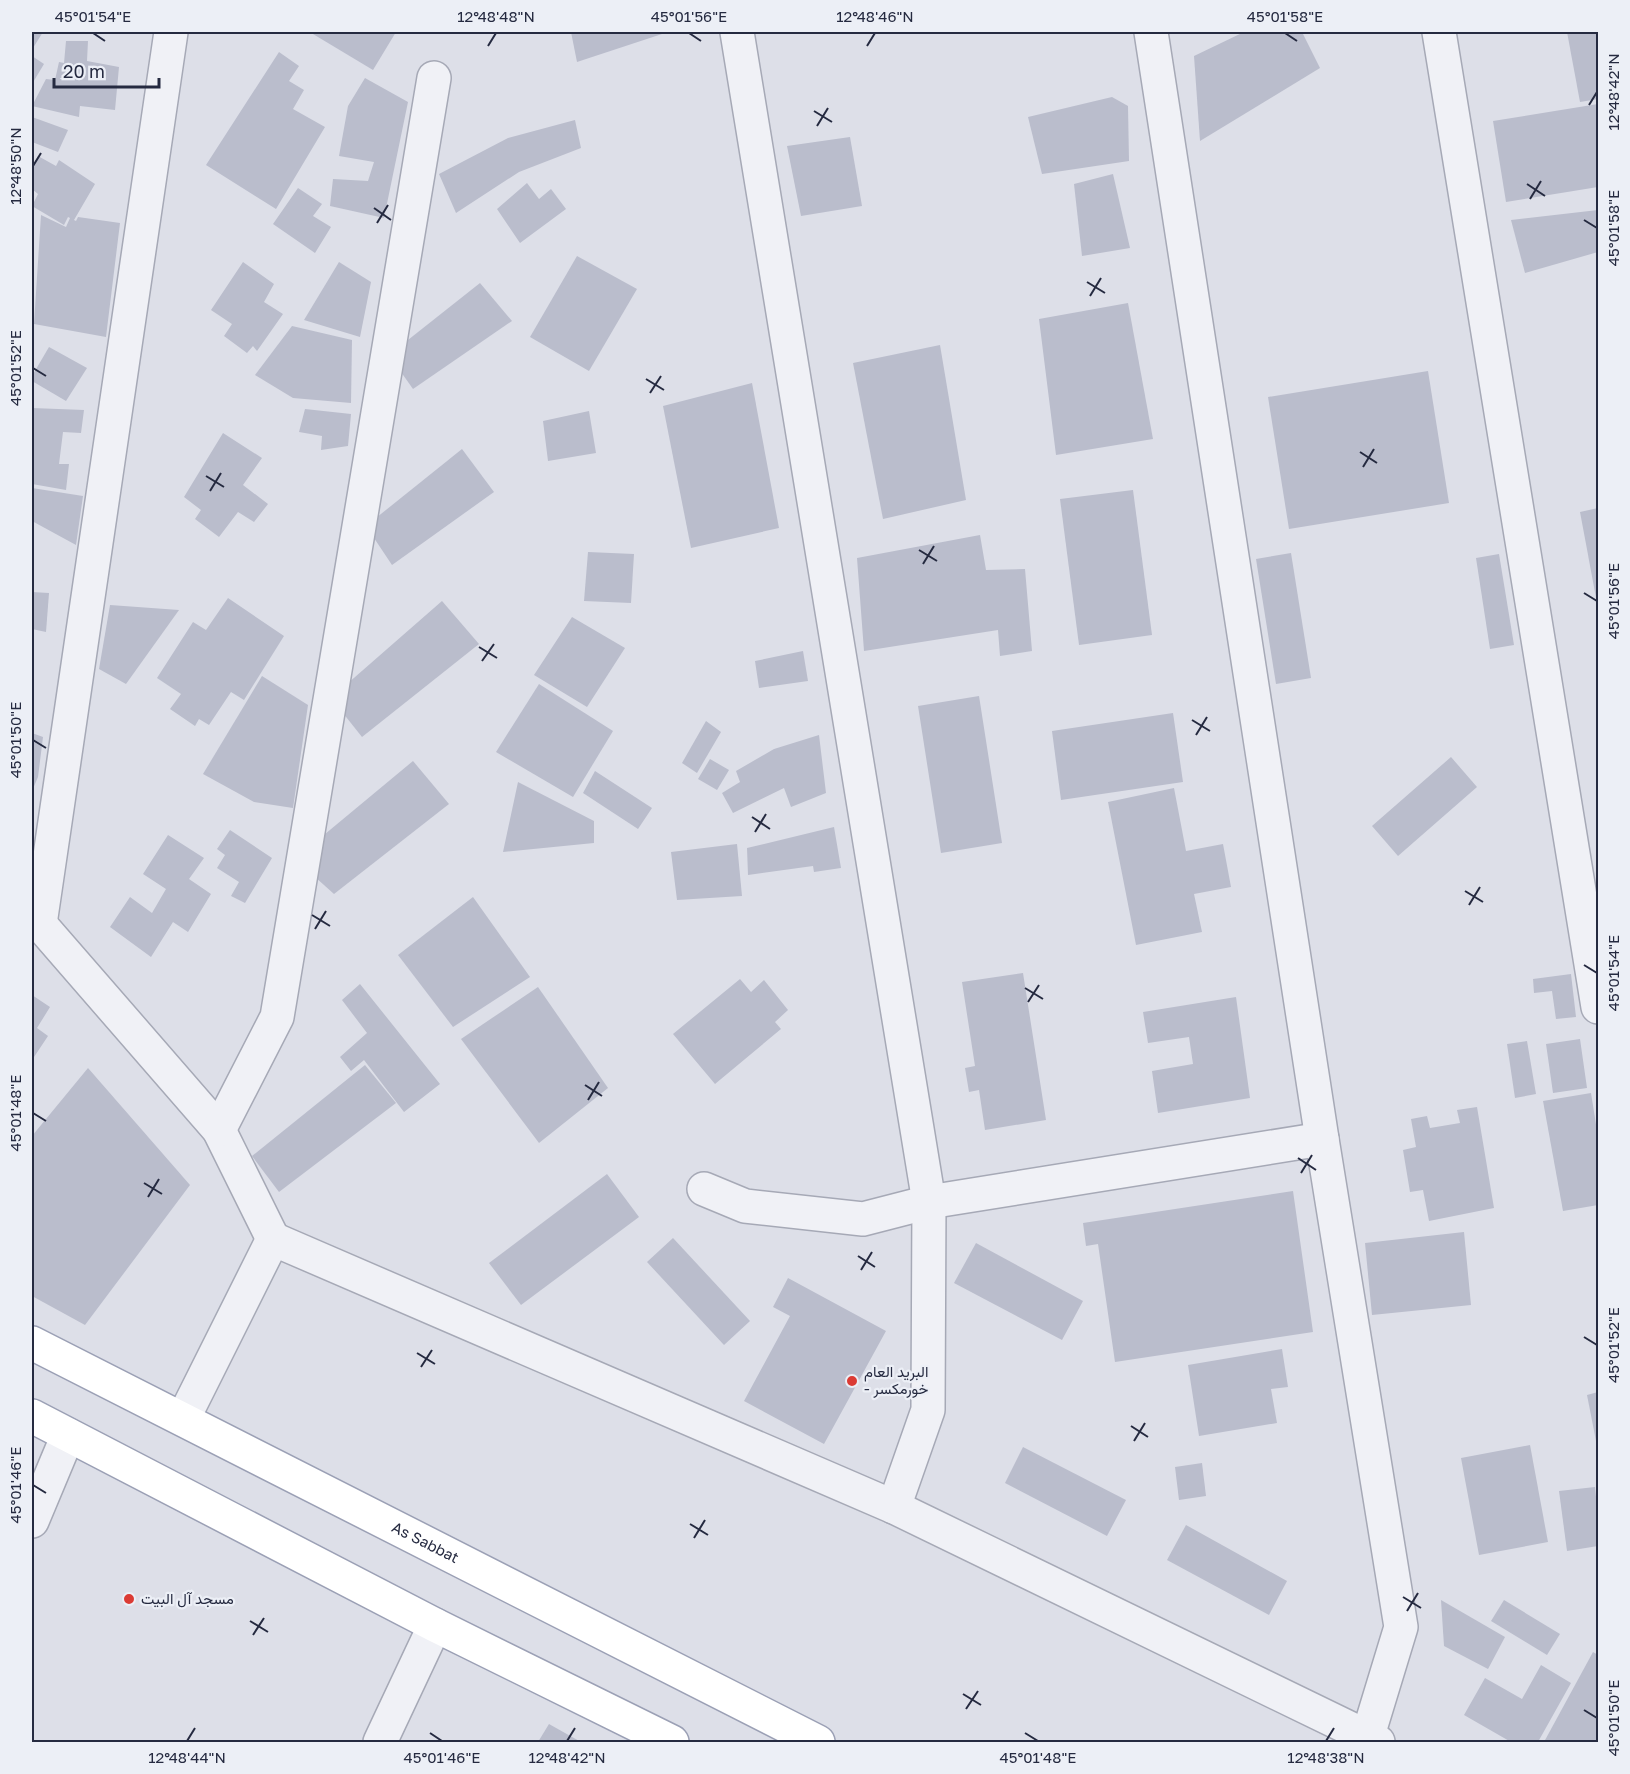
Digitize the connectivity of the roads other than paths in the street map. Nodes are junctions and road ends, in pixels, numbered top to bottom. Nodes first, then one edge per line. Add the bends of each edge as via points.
1 (171, 32) edge
2 (737, 32) edge
3 (1151, 32) edge
4 (1439, 32) edge
5 (434, 78) dead end
6 (35, 923) edge
7 (1599, 1007) edge
8 (219, 1130) junction
9 (1322, 1139) junction
10 (704, 1189) dead end
11 (929, 1202) junction
12 (273, 1239) junction
13 (32, 1343) edge
14 (32, 1416) edge
15 (183, 1419) junction
16 (68, 1435) junction
17 (894, 1507) junction
18 (32, 1521) edge
19 (435, 1625) junction
20 (1371, 1741) edge
21 (380, 1743) edge
22 (672, 1743) edge
23 (818, 1743) edge

1 - 6 street
2 - 11 street
3 - 9 street
4 - 7 street
5 - 8 street via 277,1017
6 - 8 street
8 - 12 street
9 - 11 street
9 - 20 street via 1401,1627
10 - 11 street via 745,1206 863,1219
11 - 17 street via 928,1410
12 - 15 street
12 - 17 street
13 - 15 main road, As Sabbat
14 - 16 main road
15 - 23 main road, As Sabbat
16 - 18 street
16 - 19 main road
17 - 20 street
19 - 21 street
19 - 22 main road

